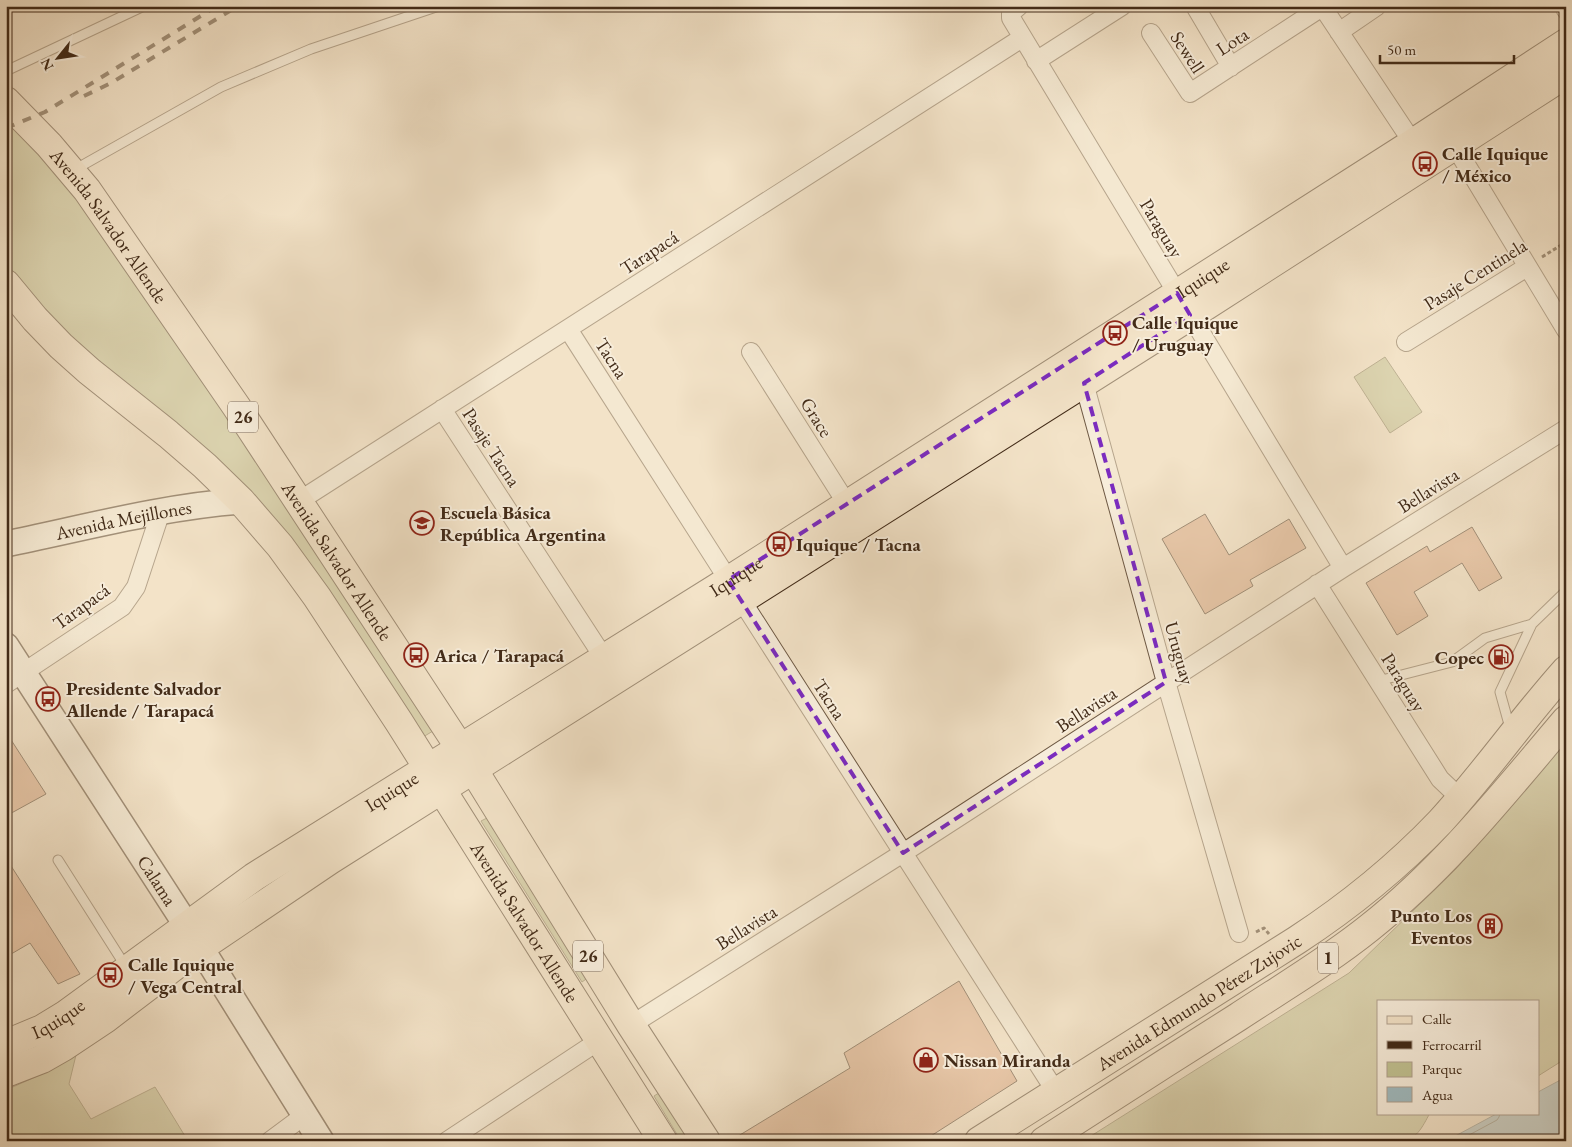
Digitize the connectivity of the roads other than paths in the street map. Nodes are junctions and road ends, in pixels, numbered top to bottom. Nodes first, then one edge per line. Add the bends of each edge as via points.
1 (144, 6) edge
2 (439, 6) edge
3 (1019, 6) edge
4 (1122, 6) edge
5 (1195, 6) edge
6 (1377, 6) edge
7 (1564, 6) edge
8 (1322, 7) edge
9 (1566, 10) edge
10 (1339, 32) junction
11 (1151, 33) dead end
12 (1022, 38) junction
13 (1566, 43) edge
14 (1036, 61) junction
15 (1231, 67) junction
16 (6, 71) edge
17 (1566, 74) edge
18 (1190, 94) joint
19 (6, 101) edge
20 (1448, 135) junction
21 (1413, 143) junction
22 (72, 171) junction
23 (1527, 266) junction
24 (6, 284) edge
25 (1184, 304) junction
26 (568, 329) junction
27 (1566, 330) edge
28 (1406, 342) dead end
29 (751, 352) dead end
30 (1084, 383) junction
31 (442, 409) junction
32 (1566, 429) edge
33 (241, 501) junction
34 (299, 501) junction
35 (847, 504) junction
36 (162, 511) junction
37 (6, 544) edge
38 (1343, 568) junction
39 (1317, 584) junction
40 (735, 590) junction
41 (1566, 591) edge
42 (1532, 624) junction
43 (6, 646) edge
44 (604, 658) junction
45 (1566, 670) edge
46 (15, 678) edge
47 (1378, 680) junction
48 (1166, 682) junction
49 (1566, 720) edge
50 (1513, 735) junction
51 (466, 760) junction
52 (436, 779) junction
53 (1460, 798) junction
54 (903, 854) junction
55 (58, 860) dead end
56 (1239, 933) dead end
57 (194, 937) junction
58 (128, 970) junction
59 (631, 1025) junction
60 (600, 1040) junction
61 (6, 1044) edge
62 (6, 1073) edge
63 (1056, 1092) junction
64 (305, 1115) junction
65 (270, 1141) edge
66 (321, 1141) edge
67 (447, 1141) edge
68 (663, 1141) edge
69 (706, 1141) edge
70 (979, 1141) edge
71 (1044, 1141) edge

1 - 16 lane
2 - 22 lane via 311,49 221,87
3 - 12 street, Paraguay via 1011,13 1011,18
4 - 14 street
5 - 15 street, Sewell
6 - 10 street
7 - 9 street
8 - 10 street
8 - 15 street, Lota
10 - 21 street
11 - 18 street, Sewell
12 - 14 street, Paraguay
12 - 26 street, Tarapacá
13 - 20 main road, Iquique
14 - 25 street, Paraguay
15 - 18 street, Lota
17 - 20 main road, Iquique
19 - 22 main road, Avenida Salvador Allende / 26
20 - 21 main road, Iquique
20 - 23 street
20 - 25 main road, Iquique
21 - 25 main road, Iquique
22 - 34 main road, Avenida Salvador Allende / 26
23 - 27 street
23 - 28 street, Pasaje Centinela
24 - 33 main road, Avenida Salvador Allende / 26 via 61,346 176,440
25 - 30 main road, Iquique
25 - 35 main road, Iquique
25 - 38 street, Paraguay
26 - 31 street, Tarapacá
26 - 40 street, Tacna
29 - 35 street, Grace
30 - 40 main road, Iquique
30 - 48 street, Uruguay
31 - 34 street, Tarapacá
31 - 44 street, Pasaje Tacna
32 - 38 street, Bellavista
33 - 36 street, Avenida Mejillones
33 - 52 main road, Avenida Salvador Allende / 26 via 280,546 317,597
34 - 51 main road, Avenida Salvador Allende / 26
35 - 40 main road, Iquique
36 - 37 street, Avenida Mejillones
36 - 46 street, Tarapacá via 136,587 122,607
38 - 39 street, Bellavista
39 - 47 street, Paraguay
39 - 48 street, Bellavista
40 - 44 main road, Iquique
40 - 51 main road, Iquique
40 - 54 street, Tacna
41 - 42 lane
42 - 47 lane via 1485,638 1452,662
42 - 50 lane via 1500,692
43 - 46 street, Calama
44 - 51 main road, Iquique
45 - 50 main road, Avenida Edmundo Pérez Zujovic / 1
46 - 57 street, Calama
47 - 53 street, Paraguay via 1440,779
48 - 54 street, Bellavista
48 - 56 street, Uruguay
49 - 71 main road, Avenida Edmundo Pérez Zujovic / 1 via 1471,832 1420,885 1370,928
50 - 53 main road, Avenida Edmundo Pérez Zujovic / 1
51 - 52 main road, Iquique
51 - 59 main road, Avenida Salvador Allende / 26
52 - 57 main road, Iquique via 254,877
52 - 60 main road, Avenida Salvador Allende / 26
53 - 63 main road, Avenida Edmundo Pérez Zujovic / 1 via 1415,847 1374,885 1337,913
54 - 59 street, Bellavista
54 - 63 street, Tacna
55 - 58 lane
57 - 58 main road, Iquique
57 - 62 main road, Iquique via 185,958 105,1019 42,1059
57 - 64 street, Calama
58 - 61 main road, Iquique via 42,1029
59 - 69 main road, Avenida Salvador Allende / 26
60 - 67 street
60 - 68 main road, Avenida Salvador Allende / 26
63 - 70 main road, Avenida Edmundo Pérez Zujovic / 1
64 - 65 street
64 - 66 street, Calama

